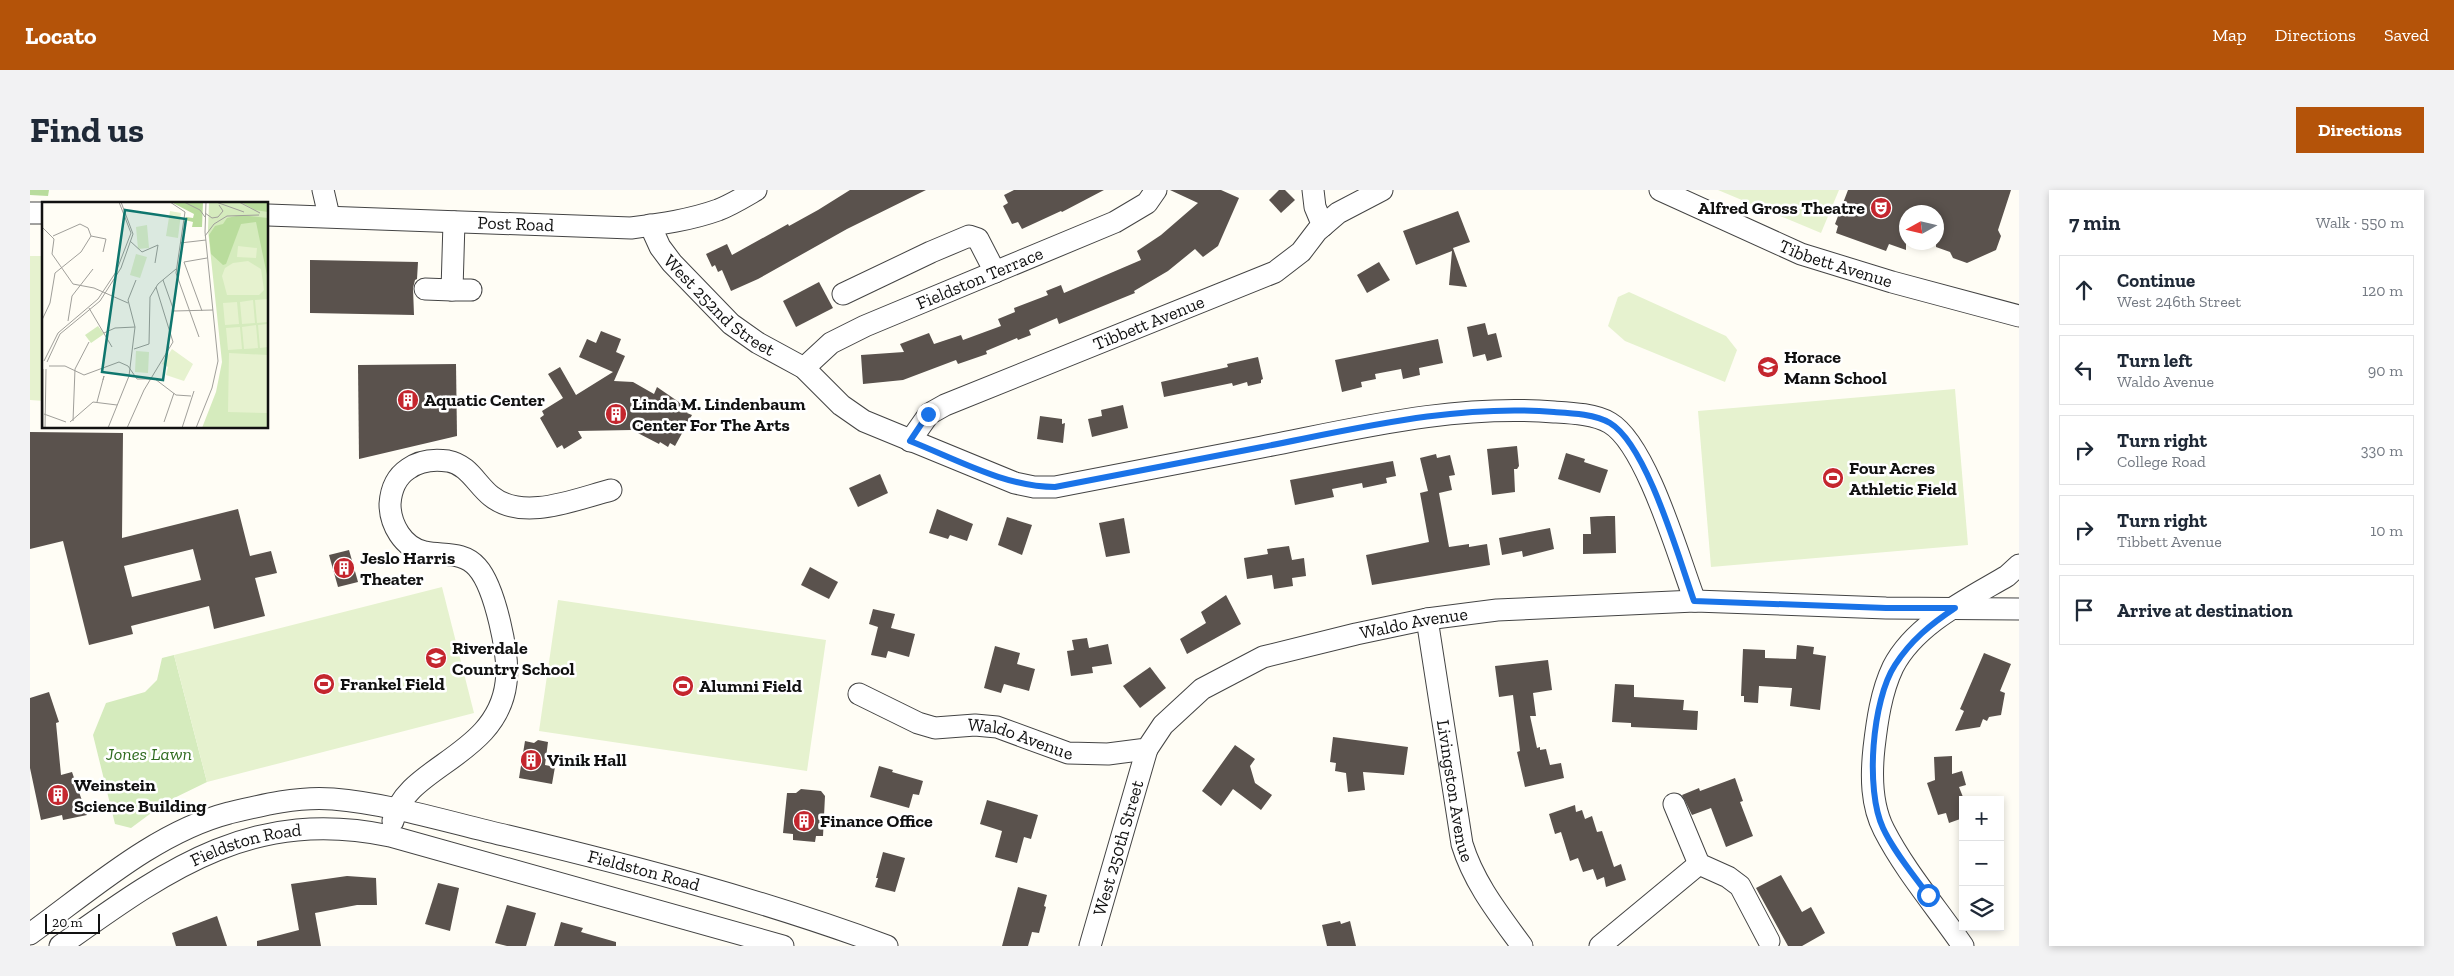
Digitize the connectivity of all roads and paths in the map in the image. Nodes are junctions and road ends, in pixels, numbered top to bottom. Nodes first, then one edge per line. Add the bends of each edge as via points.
1 (323, 190) edge
2 (756, 190) edge
3 (1156, 190) edge
4 (1314, 190) edge
5 (1382, 190) edge
6 (1660, 190) edge
7 (1348, 199) edge
8 (269, 216) edge
9 (329, 216) junction
10 (454, 222) junction
11 (650, 225) junction
12 (1323, 226) junction
13 (994, 272) junction
14 (425, 289) dead end
15 (843, 294) dead end
16 (2019, 316) edge
17 (804, 368) junction
18 (910, 441) junction
19 (612, 490) dead end
20 (2019, 565) edge
21 (1694, 601) junction
22 (1955, 608) junction
23 (2019, 610) edge
24 (1427, 620) junction
25 (859, 694) dead end
26 (1147, 749) junction
27 (1674, 804) dead end
28 (396, 809) junction
29 (390, 836) junction
30 (1699, 864) junction
31 (123, 868) junction
32 (140, 892) junction
33 (30, 934) edge
34 (1769, 941) dead end
35 (60, 946) edge
36 (783, 946) edge
37 (887, 946) edge
38 (1090, 946) edge
39 (1522, 946) edge
40 (1600, 946) edge
41 (1963, 946) edge

1 - 9 street
2 - 11 street, Post Road via 720,209
3 - 13 street, Fieldston Terrace via 1147,203 1116,222
4 - 12 street via 1315,208
5 - 7 street, Tibbett Avenue
6 - 16 street, Tibbett Avenue via 1801,254
7 - 12 street, Tibbett Avenue
8 - 9 street, Post Road
9 - 10 street, Post Road
10 - 11 street, Post Road via 610,228
10 - 14 street via 461,290
11 - 17 street, West 252nd Street via 672,263 731,324
12 - 18 street, Tibbett Avenue via 1301,252 1275,272 945,405 928,414
13 - 15 street via 978,239 969,236
13 - 17 street, Fieldston Terrace via 865,326 832,343
17 - 18 street, West 252nd Street via 840,405 864,421
18 - 21 street, West 252nd Street via 1016,483 1055,487 1414,417 1488,409 1579,414 1610,423 1630,443 1648,475
19 - 28 street via 527,508 492,497 460,465 437,460 414,464 395,482 390,496 390,512 396,530 408,544 423,552 459,555 476,566 487,581 508,668 499,707 488,727 419,784
20 - 22 street
21 - 22 street, Waldo Avenue
21 - 24 street, Waldo Avenue via 1497,610
22 - 23 street, Waldo Avenue
22 - 41 street via 1926,628 1894,667 1876,727 1872,782 1875,806 1883,829
24 - 26 street, Waldo Avenue via 1263,657 1202,690 1163,725
24 - 39 street, Livingston Avenue via 1462,844 1469,867 1482,890
25 - 26 street, Waldo Avenue via 935,728 997,727 1068,753 1108,754
26 - 38 street, West 250th Street
27 - 30 street
28 - 29 street
28 - 31 street, Fieldston Road via 332,799 295,800 264,806 194,825 156,844
28 - 37 street, Fieldston Road via 614,861 739,895
29 - 32 street, Fieldston Road via 327,828 270,834 205,853
29 - 36 street, Fieldston Road
30 - 34 street via 1740,886
30 - 40 street
31 - 32 street
31 - 33 street, Fieldston Road
32 - 35 street, Fieldston Road

